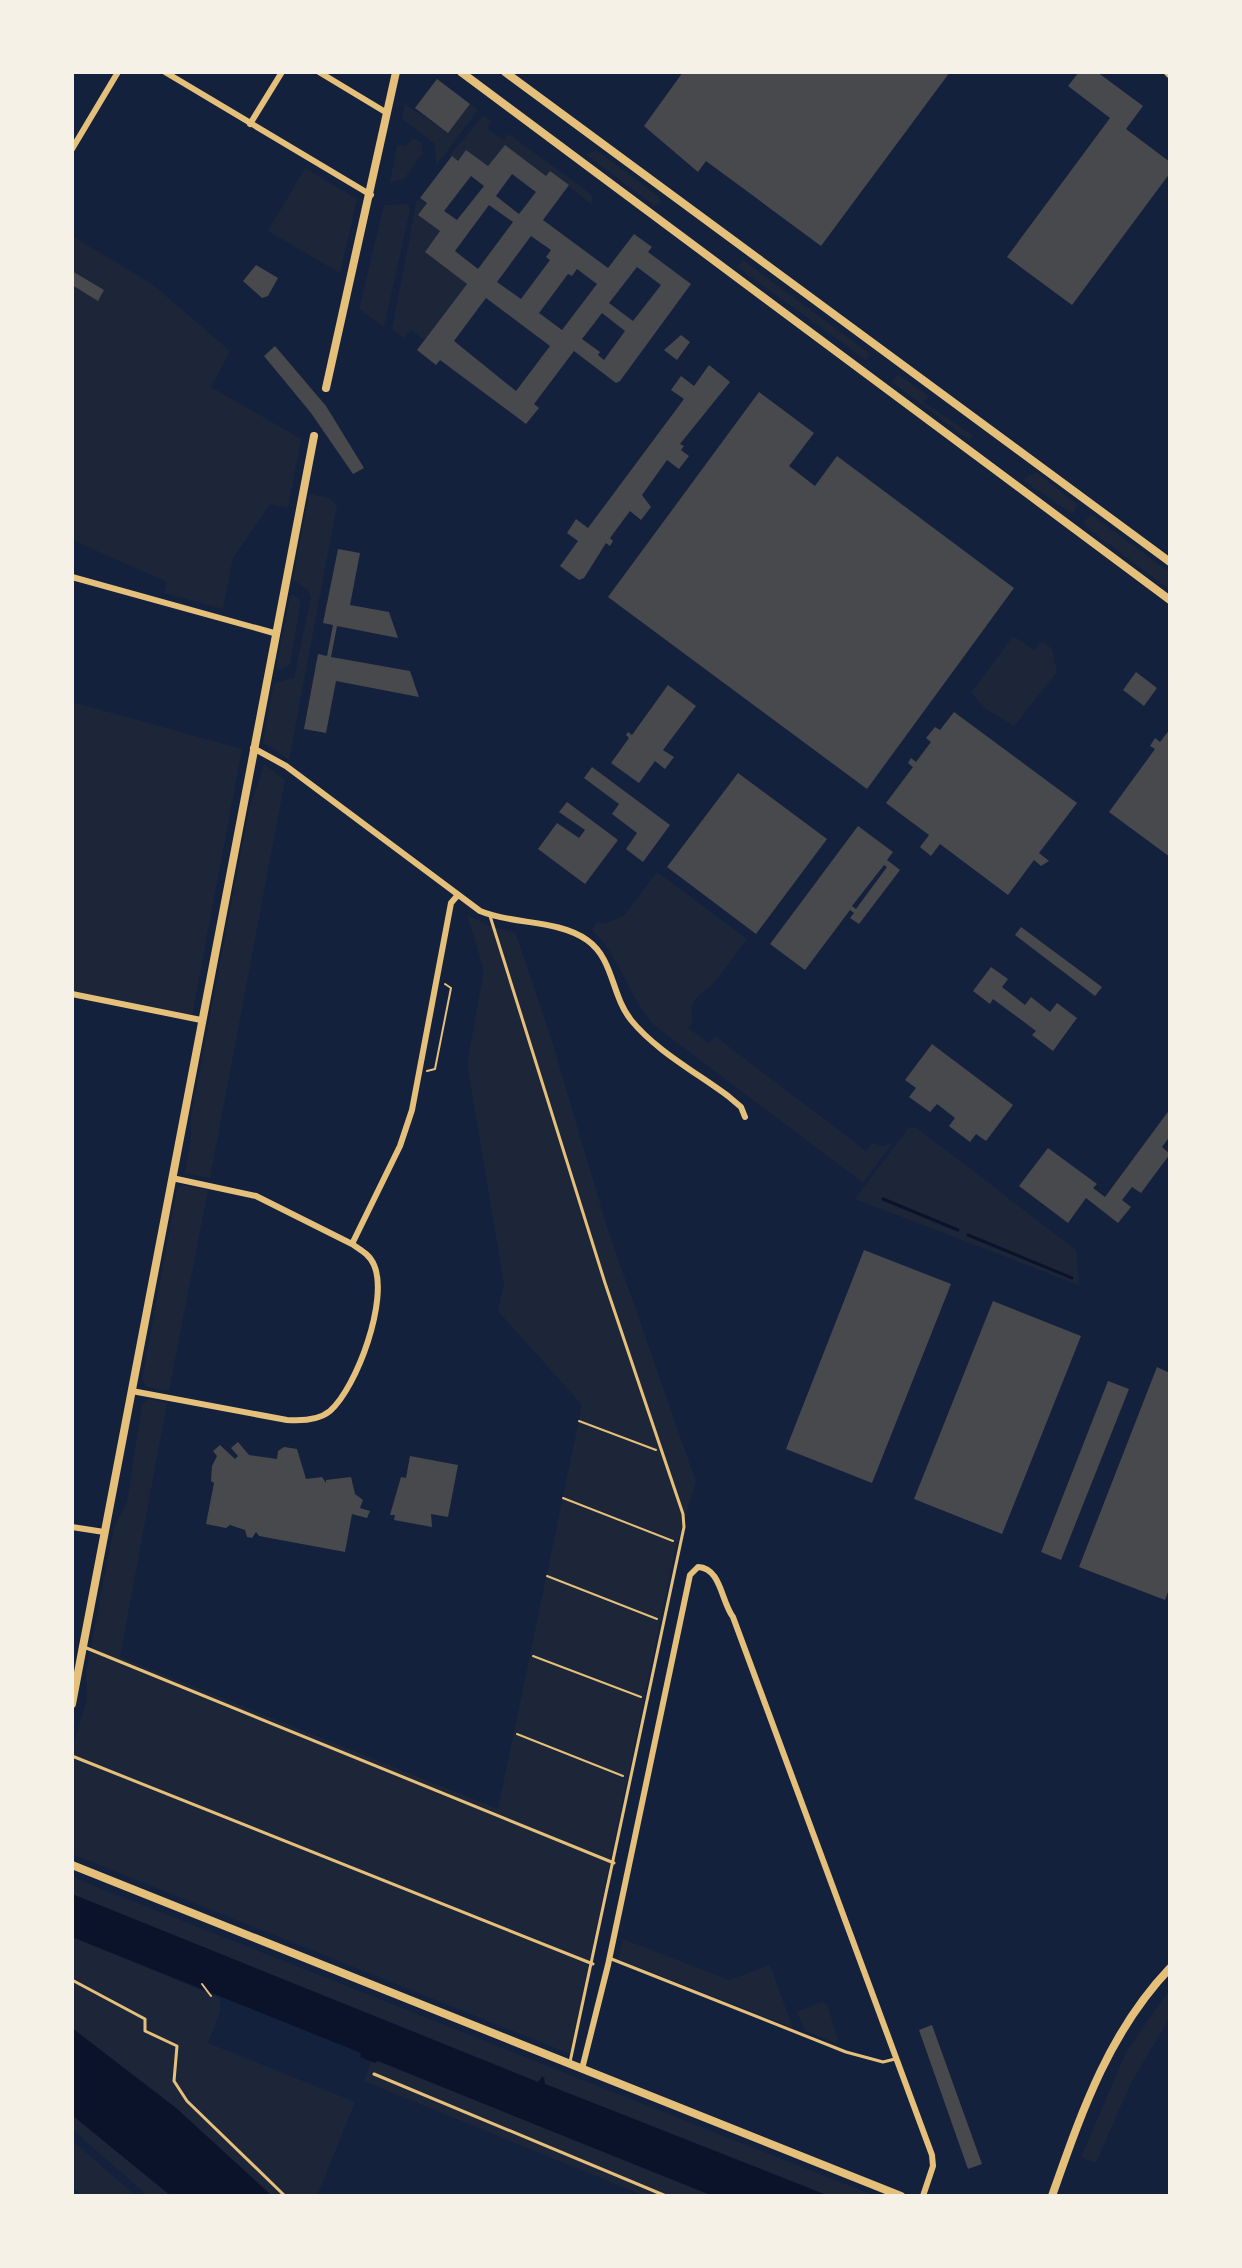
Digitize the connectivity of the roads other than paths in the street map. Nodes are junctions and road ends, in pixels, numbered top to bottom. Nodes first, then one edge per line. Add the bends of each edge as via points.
1 (118, 72) edge
2 (165, 72) edge
3 (182, 72) edge
4 (282, 72) edge
5 (319, 72) edge
6 (396, 72) edge
7 (461, 72) edge
8 (505, 72) edge
9 (177, 80) junction
10 (387, 113) junction
11 (250, 124) junction
12 (72, 149) edge
13 (371, 195) junction
14 (326, 388) dead end
15 (314, 436) dead end
16 (1170, 562) edge
17 (72, 577) edge
18 (1170, 600) edge
19 (274, 633) junction
20 (253, 748) junction
21 (457, 896) junction
22 (489, 915) junction
23 (72, 994) edge
24 (201, 1020) junction
25 (745, 1117) dead end
26 (172, 1178) junction
27 (352, 1244) junction
28 (132, 1391) junction
29 (72, 1527) edge
30 (104, 1532) junction
31 (83, 1647) junction
32 (72, 1704) edge
33 (72, 1756) edge
34 (614, 1863) junction
35 (72, 1865) edge
36 (609, 1958) junction
37 (593, 1964) junction
38 (1170, 1968) edge
39 (72, 1980) edge
40 (895, 2059) junction
41 (569, 2065) junction
42 (581, 2071) junction
43 (374, 2074) dead end
44 (285, 2196) edge
45 (666, 2196) edge
46 (901, 2196) edge
47 (923, 2196) edge
48 (1052, 2196) edge

1 - 12 street
2 - 9 street
3 - 9 street
4 - 11 street
5 - 10 street
6 - 10 main road
7 - 18 main road
8 - 16 main road
9 - 11 street
10 - 13 main road
11 - 13 street
13 - 14 main road
15 - 19 main road
17 - 19 street
19 - 20 main road
20 - 21 street via 286,766
20 - 24 main road
21 - 22 street
21 - 27 street via 451,903 421,1073 400,1146
22 - 25 street via 569,932 594,945 634,1023 741,1107
22 - 34 lane via 683,1514
23 - 24 street
24 - 26 main road
26 - 27 street via 256,1196
26 - 28 main road
27 - 28 street via 375,1267 377,1308 348,1384 324,1414 287,1420
28 - 30 main road
29 - 30 street
30 - 31 main road
31 - 32 main road
31 - 34 lane
33 - 37 lane
34 - 37 lane
35 - 41 main road
36 - 40 lane via 832,2047 867,2059
36 - 40 street via 690,1575 698,1567 713,1572 733,1617
36 - 42 street
37 - 41 lane
38 - 48 main road via 1106,2058
39 - 44 lane via 145,2019 145,2031 177,2046 174,2081 187,2101
40 - 47 street via 932,2155
41 - 42 main road
42 - 46 main road
43 - 45 lane

